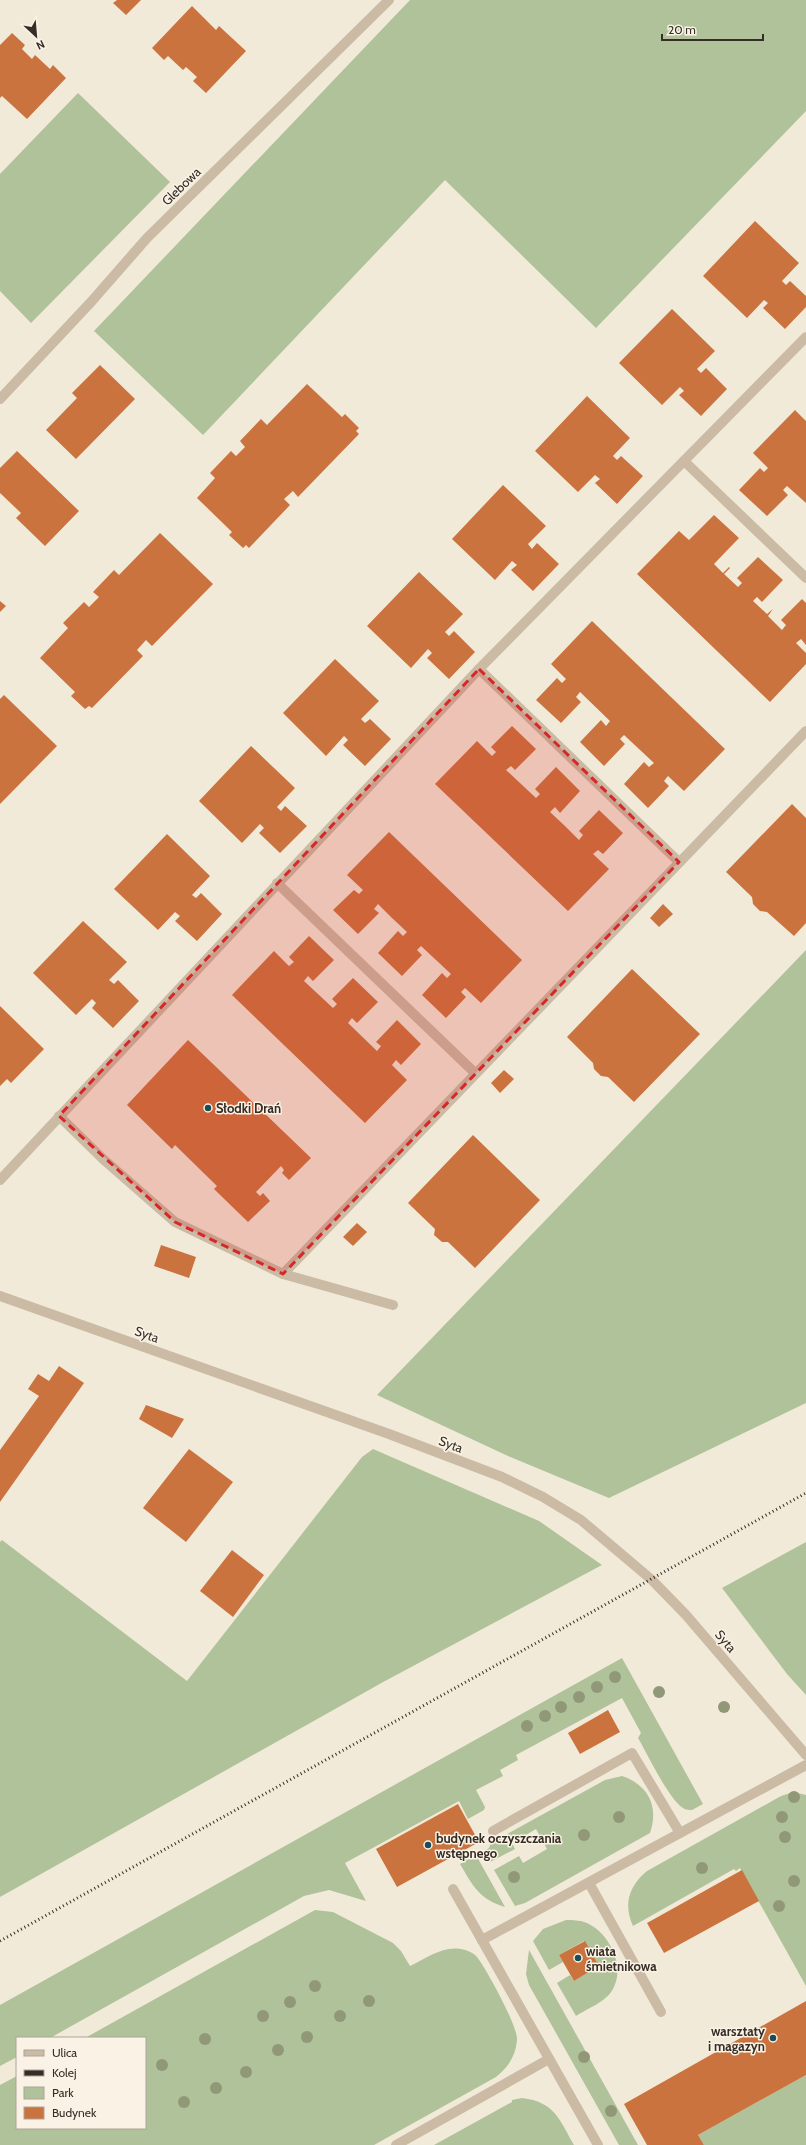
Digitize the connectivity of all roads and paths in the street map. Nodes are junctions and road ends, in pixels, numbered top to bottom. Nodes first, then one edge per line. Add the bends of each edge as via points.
1 (389, 0) edge
2 (806, 337) edge
3 (0, 399) edge
4 (684, 461) junction
5 (806, 578) edge
6 (479, 669) junction
7 (806, 731) edge
8 (679, 862) junction
9 (277, 882) junction
10 (475, 1074) junction
11 (59, 1116) junction
12 (0, 1180) edge
13 (283, 1274) junction
14 (0, 1296) edge
15 (393, 1305) dead end
16 (806, 1755) edge
17 (806, 1765) edge
18 (493, 1831) dead end
19 (680, 1833) junction
20 (589, 1883) junction
21 (453, 1890) dead end
22 (482, 1940) junction
23 (661, 2012) dead end
24 (549, 2059) junction
25 (396, 2145) edge
26 (598, 2145) edge

1 - 3 street, Glebowa via 147,238
2 - 4 street
4 - 5 street
4 - 6 street
6 - 8 street
6 - 9 street
7 - 8 street
8 - 10 street
9 - 10 street
9 - 11 street
10 - 13 street
11 - 12 street
11 - 13 street via 103,1159 175,1222
13 - 15 street
14 - 16 street, Syta via 389,1434 502,1478 543,1497 581,1520 652,1580 686,1615
17 - 19 street
18 - 19 street via 632,1753
19 - 20 street
20 - 22 street
20 - 23 street
21 - 22 street
22 - 24 street
24 - 25 street
24 - 26 street

